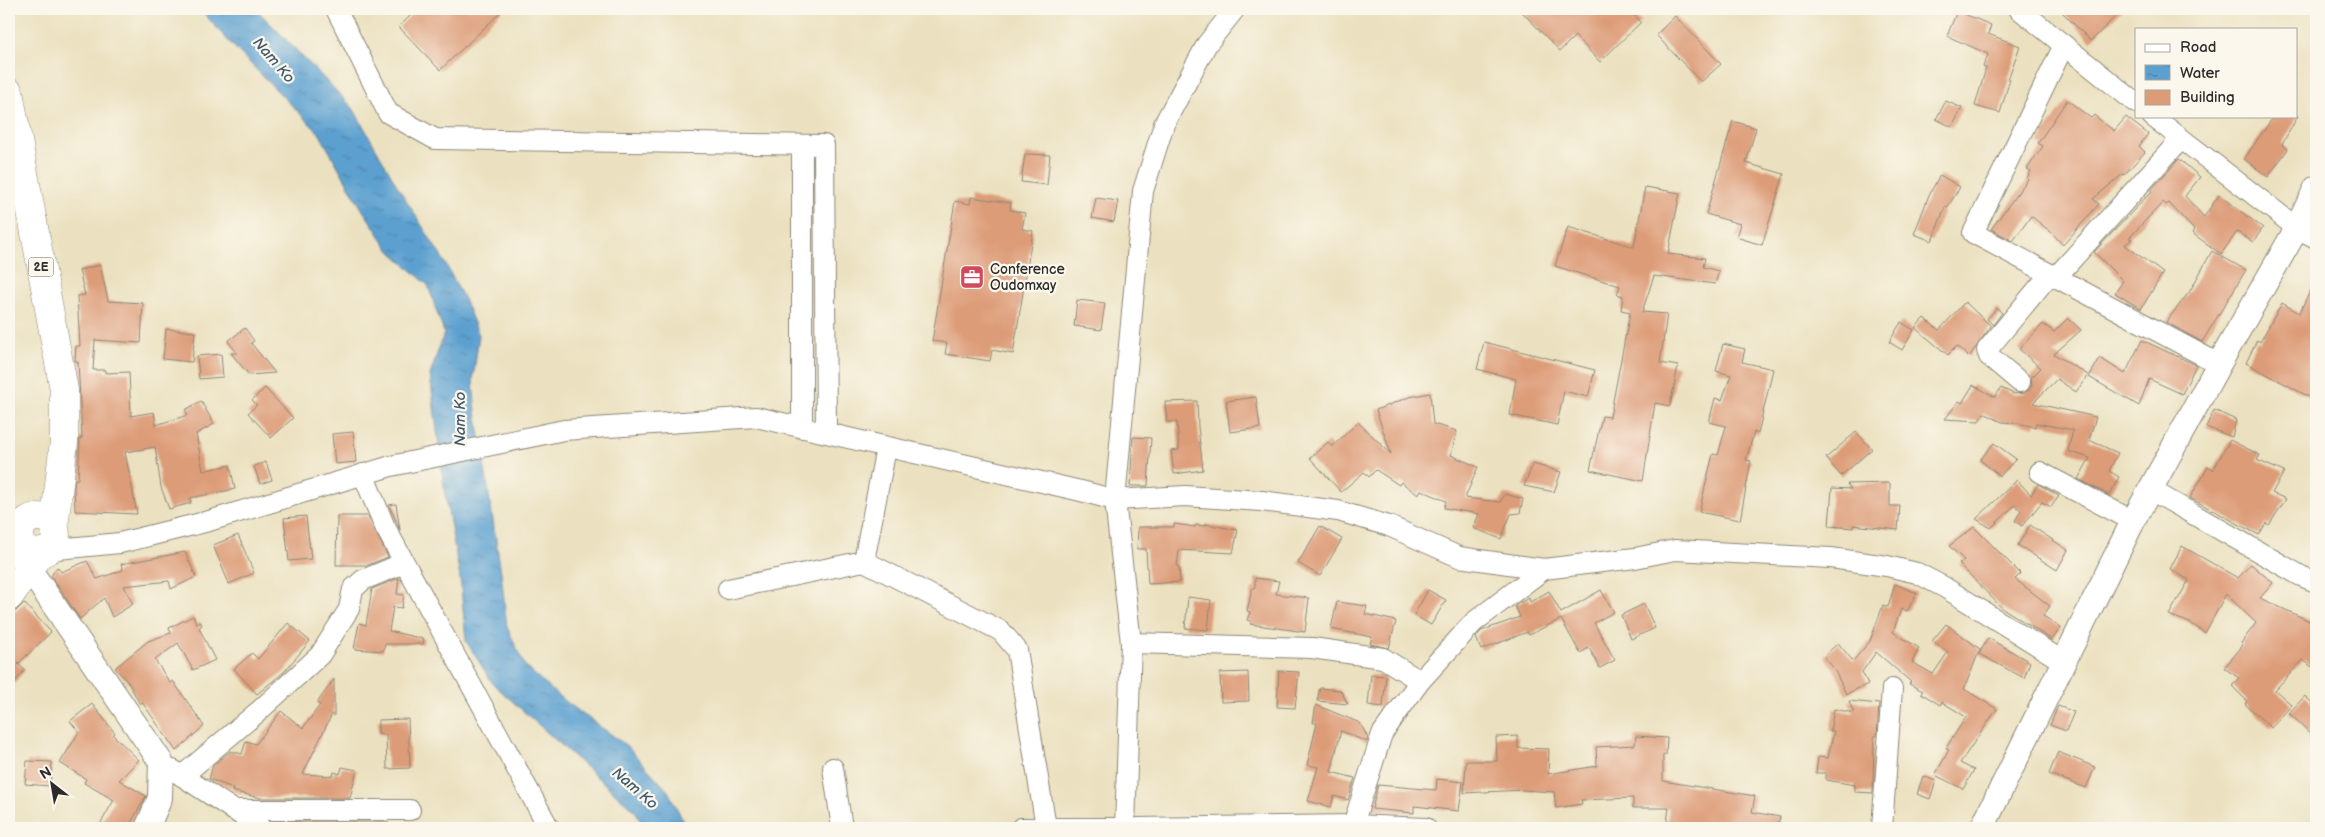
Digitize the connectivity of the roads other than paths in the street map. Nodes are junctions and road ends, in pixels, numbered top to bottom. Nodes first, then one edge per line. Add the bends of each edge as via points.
1 (336, 9) edge
2 (1235, 9) edge
3 (2019, 9) edge
4 (2064, 45) junction
5 (9, 92) edge
6 (2135, 102) edge
7 (2155, 118) edge
8 (2181, 139) junction
9 (802, 145) junction
10 (2316, 188) edge
11 (2307, 233) edge
12 (2053, 276) junction
13 (2219, 364) junction
14 (2020, 382) dead end
15 (802, 428) junction
16 (826, 433) junction
17 (886, 448) junction
18 (2040, 472) dead end
19 (362, 474) junction
20 (2151, 490) junction
21 (1115, 500) junction
22 (2133, 522) junction
23 (31, 547) edge
24 (864, 561) junction
25 (404, 563) junction
26 (1544, 569) junction
27 (2316, 582) edge
28 (728, 589) dead end
29 (9, 596) edge
30 (1131, 643) junction
31 (2064, 662) junction
32 (1420, 681) junction
33 (1892, 689) dead end
34 (161, 762) junction
35 (833, 768) dead end
36 (182, 776) junction
37 (233, 810) junction
38 (410, 810) dead end
39 (1353, 825) junction
40 (1046, 827) junction
41 (147, 828) edge
42 (261, 828) edge
43 (548, 828) edge
44 (842, 828) edge
45 (1022, 828) edge
46 (1116, 828) edge
47 (1125, 828) edge
48 (1138, 828) edge
49 (1426, 828) edge
50 (1882, 828) edge
51 (1982, 828) edge

1 - 9 street via 388,113 435,139
2 - 21 street via 1207,44 1164,124 1144,191
3 - 4 street
4 - 6 street
4 - 12 street via 1973,233
5 - 23 highway, 2E via 64,390 64,442
7 - 8 street
8 - 11 street
8 - 12 street
9 - 15 street
9 - 16 street via 824,145
10 - 11 street
11 - 13 street
12 - 13 street
12 - 14 street via 1987,350 1989,356
13 - 20 street
15 - 16 street
15 - 19 street via 756,417 564,430
16 - 17 street
17 - 21 street
17 - 24 street
18 - 22 street
19 - 23 street via 120,544
19 - 25 street
20 - 22 street
20 - 27 street
21 - 26 street via 1185,496 1262,501 1338,511 1389,526 1459,558
21 - 30 street
22 - 31 street
23 - 29 highway
23 - 34 street
24 - 28 street
24 - 40 street via 1001,631 1017,650
25 - 36 street via 363,580 353,589 349,609 320,655
25 - 43 street
26 - 31 street via 1675,550 1831,558 1887,566 1916,574 1944,587
26 - 32 street via 1474,622
30 - 32 street via 1312,648 1383,658
30 - 47 street
31 - 51 street
32 - 39 street via 1382,734
33 - 50 street
34 - 36 street
34 - 41 street via 160,798
35 - 44 street
36 - 37 street
37 - 38 street
37 - 42 street
39 - 48 street
39 - 49 street
40 - 45 street
40 - 46 street

